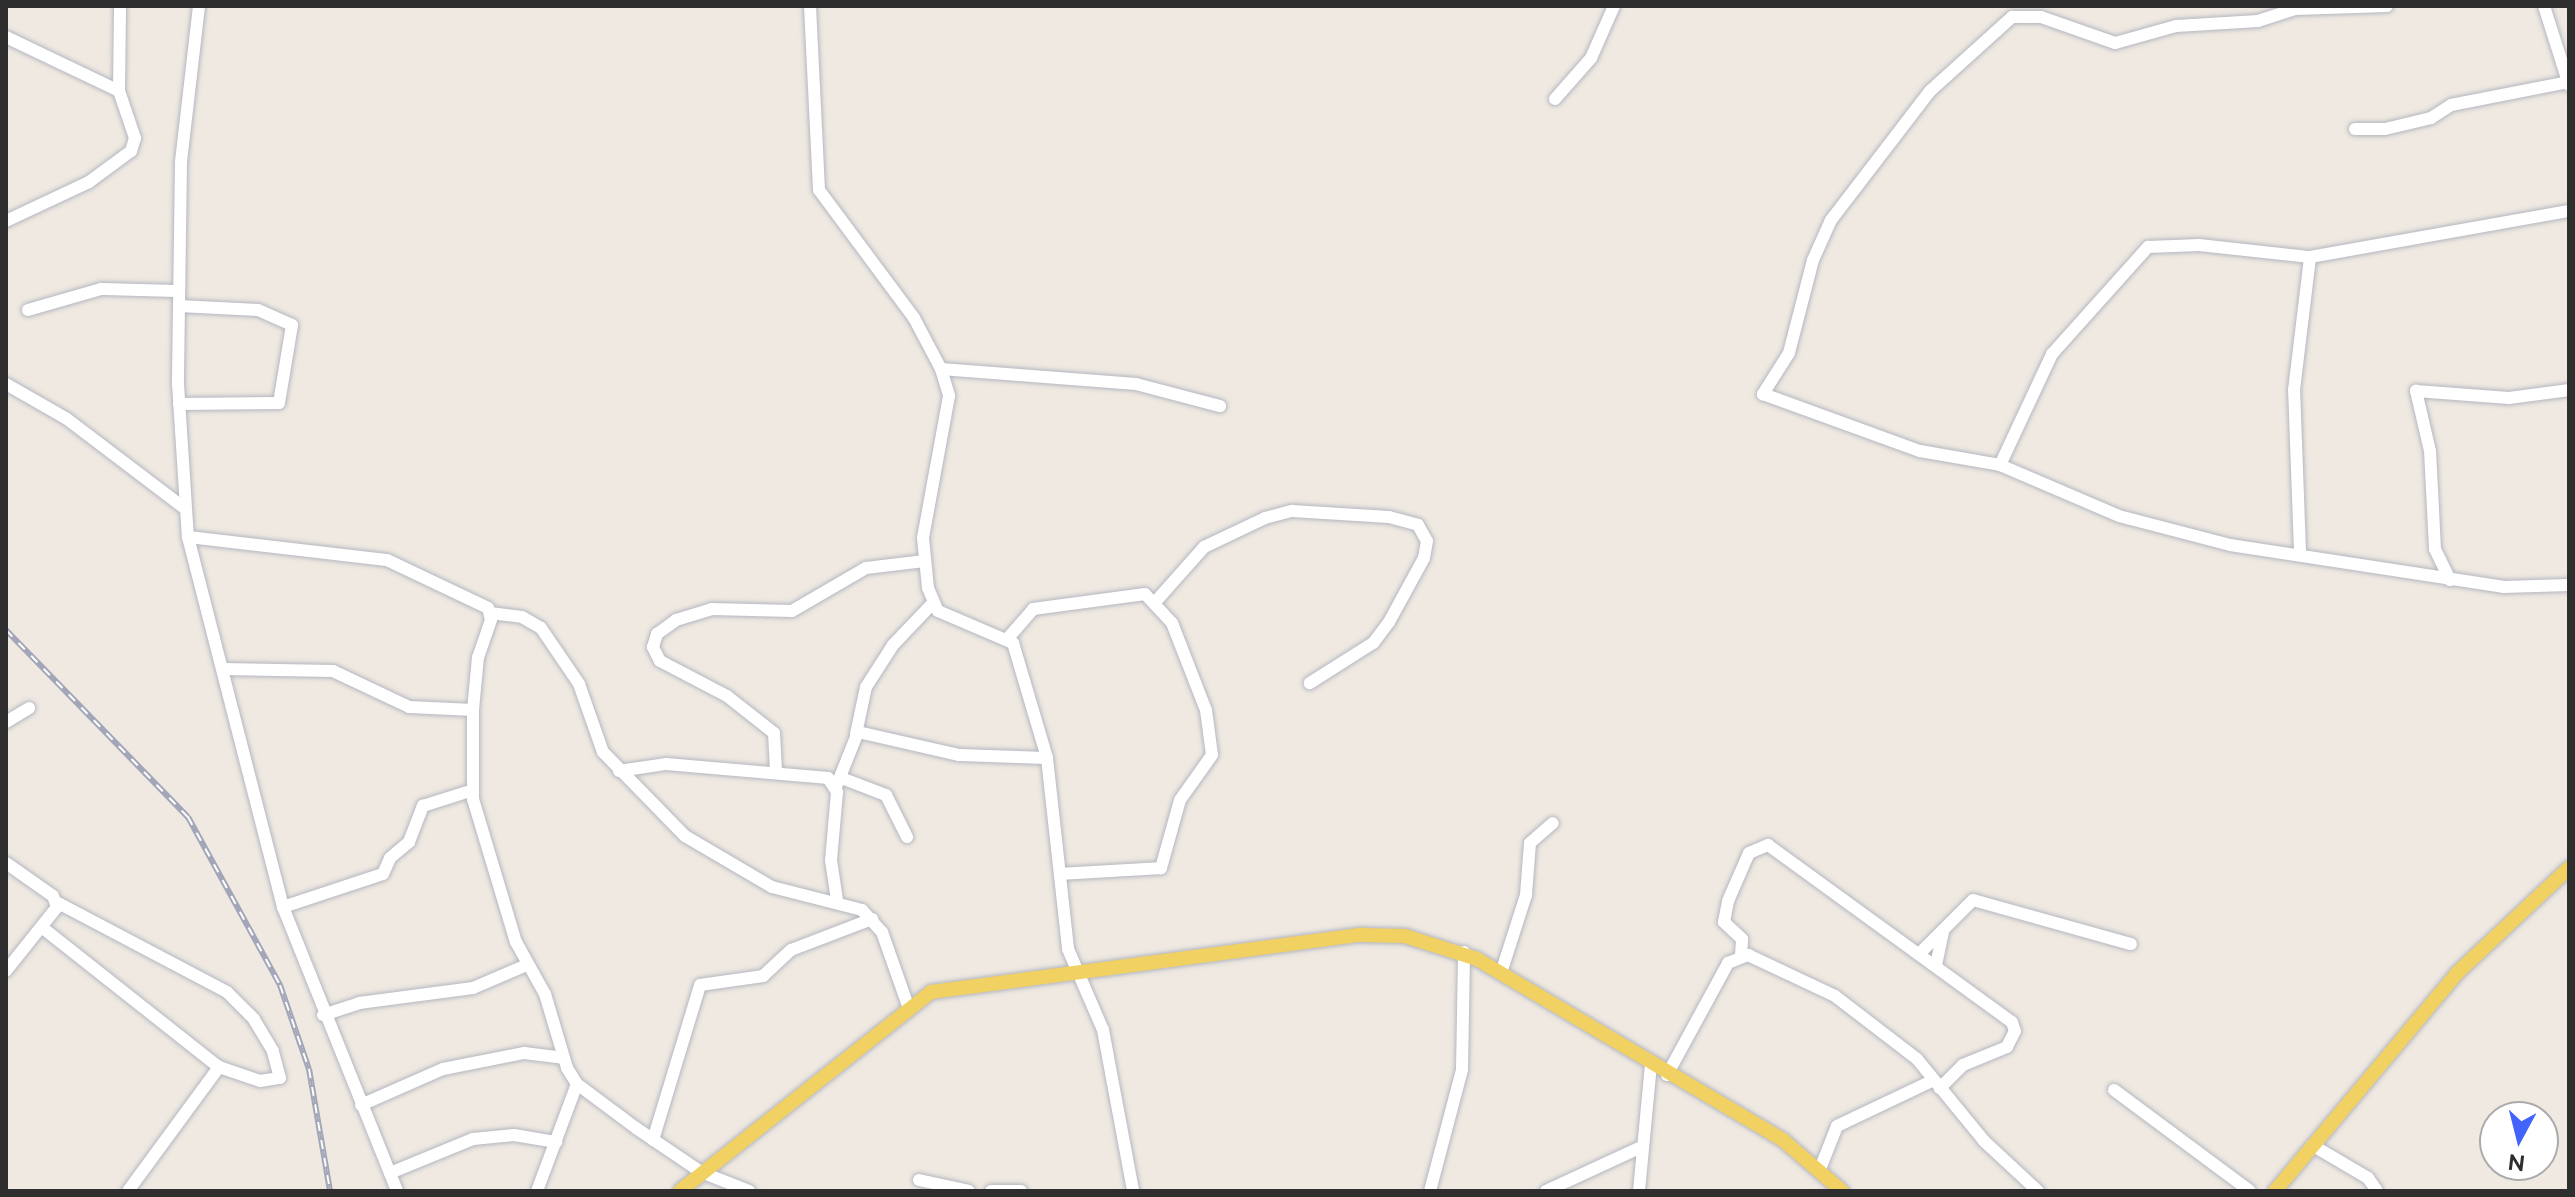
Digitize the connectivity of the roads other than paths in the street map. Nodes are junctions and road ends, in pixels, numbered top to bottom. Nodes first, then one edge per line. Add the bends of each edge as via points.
1 (120, 6) edge
2 (199, 6) edge
3 (810, 6) edge
4 (1614, 6) edge
5 (2387, 6) edge
6 (2544, 6) edge
7 (6, 37) edge
8 (2569, 84) edge
9 (119, 91) junction
10 (1555, 99) dead end
11 (2355, 129) dead end
12 (2569, 211) edge
13 (6, 221) edge
14 (2310, 257) junction
15 (179, 291) junction
16 (179, 306) junction
17 (28, 310) dead end
18 (941, 369) junction
19 (6, 384) edge
20 (2569, 390) edge
21 (179, 404) junction
22 (1220, 406) dead end
23 (2000, 465) junction
24 (183, 507) junction
25 (188, 537) junction
26 (2300, 551) junction
27 (925, 561) junction
28 (2450, 580) junction
29 (2569, 585) edge
30 (1157, 600) junction
31 (932, 604) junction
32 (490, 613) junction
33 (1009, 637) junction
34 (223, 669) junction
35 (1310, 683) dead end
36 (29, 708) dead end
37 (473, 710) junction
38 (6, 722) edge
39 (856, 734) junction
40 (1047, 758) junction
41 (619, 771) junction
42 (776, 771) junction
43 (840, 783) junction
44 (473, 790) junction
45 (1553, 823) dead end
46 (907, 837) dead end
47 (8, 867) edge
48 (2569, 868) edge
49 (1060, 874) junction
50 (837, 900) junction
51 (56, 902) junction
52 (283, 907) junction
53 (872, 919) junction
54 (44, 929) junction
55 (1943, 932) junction
56 (2131, 944) dead end
57 (1464, 952) junction
58 (1919, 954) junction
59 (1741, 955) junction
60 (527, 965) junction
61 (1936, 965) junction
62 (6, 971) edge
63 (1501, 973) junction
64 (1076, 974) junction
65 (908, 1006) junction
66 (323, 1015) junction
67 (563, 1058) junction
68 (1651, 1065) junction
69 (219, 1067) junction
70 (1667, 1075) junction
71 (577, 1084) junction
72 (1937, 1084) junction
73 (2114, 1090) dead end
74 (361, 1105) junction
75 (653, 1140) junction
76 (556, 1142) junction
77 (2312, 1145) junction
78 (1639, 1148) junction
79 (1820, 1169) junction
80 (701, 1172) junction
81 (390, 1173) junction
82 (919, 1180) dead end
83 (128, 1191) edge
84 (397, 1191) edge
85 (537, 1191) edge
86 (680, 1191) edge
87 (749, 1191) edge
88 (969, 1191) edge
89 (991, 1191) edge
90 (1021, 1191) edge
91 (1133, 1191) edge
92 (1430, 1191) edge
93 (1546, 1191) edge
94 (1639, 1191) edge
95 (1842, 1191) edge
96 (2038, 1191) edge
97 (2250, 1191) edge
98 (2275, 1191) edge
99 (2377, 1191) edge

1 - 9 street
2 - 15 street via 181,162
3 - 18 street via 815,178 825,204 914,318
4 - 10 street via 1591,58
5 - 23 street via 2295,9 2258,21 2176,26 2115,43 2046,18 2012,17 1930,91 1820,240 1789,353 1763,394 1920,451
6 - 8 street
7 - 9 street
8 - 11 street via 2451,105 2431,118 2385,129
9 - 13 street via 134,130 131,151 89,182
12 - 14 street
14 - 23 street via 2199,245 2140,252 2052,354
14 - 26 street via 2294,390
15 - 16 street
15 - 17 street via 101,289
16 - 21 street
16 - 21 street via 258,310 291,324 292,332 279,403
18 - 22 street via 1136,384
18 - 27 street via 949,396 947,425 923,538
19 - 24 street via 67,419
20 - 28 street via 2509,398 2416,391 2430,451 2435,549
21 - 24 street
23 - 26 street via 2166,529 2230,545
24 - 25 street
25 - 32 street via 387,560 477,599
25 - 34 street
26 - 28 street
27 - 31 street
27 - 42 street via 866,568 792,611 711,609 676,620 657,634 653,647 660,661 727,696 774,733
28 - 29 street via 2523,589
30 - 33 street via 1122,593 1033,609
30 - 35 street via 1204,547 1265,518 1292,511 1389,517 1418,525 1427,541 1424,558 1389,622 1373,643
30 - 49 street via 1201,687 1212,755 1180,800 1161,868
31 - 33 street via 979,630
31 - 39 street via 893,645 866,687
32 - 37 street
32 - 41 street via 522,617 541,628 579,684 592,732
33 - 40 street
34 - 37 street via 333,671 409,707
34 - 52 street
36 - 38 street
37 - 44 street
39 - 40 street via 959,755
39 - 43 street
40 - 49 street
41 - 42 street via 666,764
41 - 50 street via 685,836 750,877
42 - 43 street
43 - 46 street via 886,795
43 - 50 street via 831,860
44 - 52 street via 423,806 409,842 390,858 383,874
44 - 60 street
45 - 63 street via 1530,843 1526,895
47 - 51 street
48 - 77 main road via 2457,973
49 - 64 street
50 - 53 street
51 - 54 street
51 - 69 street via 227,992 254,1019 280,1077 260,1081
52 - 66 street
53 - 65 street via 888,945
53 - 75 street via 791,950 763,976 700,985
54 - 62 street
54 - 69 street
55 - 56 street via 1973,900
55 - 58 street
55 - 61 street
57 - 63 main road
57 - 64 main road via 1405,936 1361,935
57 - 92 street via 1462,1070
58 - 59 street via 1761,844 1745,861 1725,914 1727,928 1743,942
58 - 61 street
59 - 70 street via 1728,963
59 - 72 street via 1842,1000 1917,1059
60 - 66 street via 473,988
60 - 67 street via 549,1004
61 - 72 street via 2015,1031 2003,1051 1963,1065
63 - 68 main road
64 - 65 main road via 948,986
64 - 91 street via 1091,991 1103,1030
65 - 80 main road
66 - 74 street
67 - 71 street
67 - 74 street via 524,1053 443,1069
68 - 70 main road
68 - 78 street
69 - 83 street
70 - 79 main road via 1783,1140
71 - 75 street
71 - 76 street
72 - 79 street via 1837,1126
72 - 96 street
73 - 97 street
74 - 81 street
75 - 80 street
76 - 81 street via 514,1135 473,1139
76 - 85 street
77 - 98 main road
77 - 99 street via 2368,1178
78 - 93 street
78 - 94 street
79 - 95 main road
80 - 86 main road
80 - 87 street
81 - 84 street
82 - 88 street
89 - 90 street

